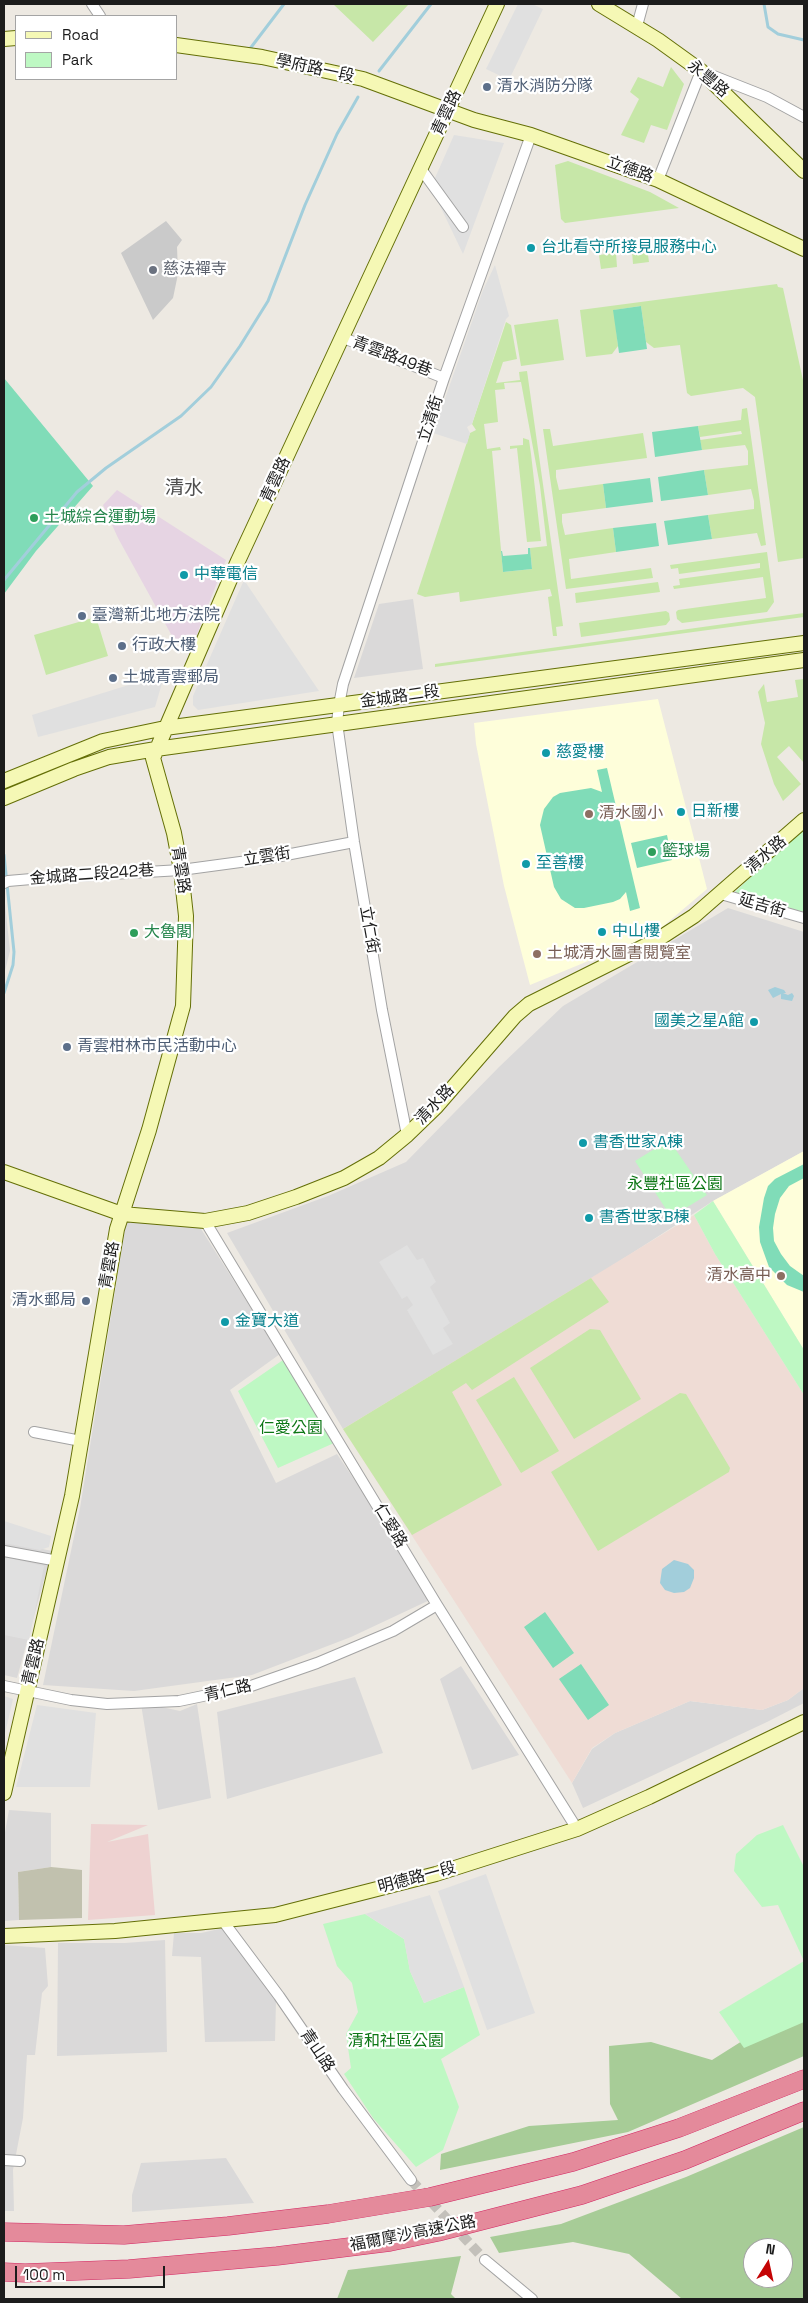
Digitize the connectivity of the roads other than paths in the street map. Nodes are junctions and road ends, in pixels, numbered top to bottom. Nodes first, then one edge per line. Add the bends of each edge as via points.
1 (92, 4) edge
2 (497, 4) edge
3 (598, 4) edge
4 (643, 4) edge
5 (99, 15) edge
6 (636, 26) junction
7 (178, 44) edge
8 (701, 71) junction
9 (448, 111) junction
10 (804, 117) edge
11 (530, 135) junction
12 (421, 169) junction
13 (804, 171) edge
14 (658, 180) junction
15 (463, 227) dead end
16 (804, 249) edge
17 (341, 337) junction
18 (444, 378) junction
19 (804, 643) edge
20 (804, 660) edge
21 (339, 705) junction
22 (338, 723) junction
23 (165, 728) junction
24 (156, 748) junction
25 (4, 781) edge
26 (4, 798) edge
27 (804, 820) edge
28 (354, 842) junction
29 (181, 870) junction
30 (4, 884) edge
31 (721, 894) junction
32 (804, 918) edge
33 (406, 1135) junction
34 (4, 1172) edge
35 (122, 1214) junction
36 (205, 1221) junction
37 (34, 1432) dead end
38 (82, 1441) junction
39 (4, 1550) edge
40 (58, 1561) junction
41 (437, 1605) junction
42 (4, 1686) edge
43 (27, 1692) junction
44 (804, 1722) edge
45 (4, 1793) edge
46 (577, 1829) junction
47 (223, 1921) junction
48 (4, 1936) edge
49 (804, 2079) edge
50 (804, 2111) edge
51 (4, 2160) edge
52 (20, 2162) dead end
53 (411, 2180) tunnel mouth
54 (4, 2232) edge
55 (485, 2260) tunnel mouth
56 (4, 2272) edge
57 (532, 2299) edge

1 - 5 street
2 - 9 street, 青雲路
3 - 6 street, 永豐路
4 - 6 street
6 - 8 street, 永豐路
7 - 9 street, 學府路一段 via 262,57 363,79
8 - 10 street via 767,97
8 - 13 street, 永豐路
8 - 14 street
9 - 11 street, 立德路
9 - 12 street, 青雲路
11 - 14 street, 立德路
11 - 18 street, 立清街
12 - 15 street
12 - 17 street, 青雲路
14 - 16 street, 立德路
17 - 18 street, 青雲路49巷
17 - 23 street, 青雲路
18 - 21 street, 立清街 via 343,684
19 - 21 street, 金城路二段
20 - 22 street, 金城路二段
21 - 22 street, 立清街
21 - 23 street, 金城路二段
22 - 24 street, 金城路二段
22 - 28 street, 立仁街
23 - 24 street, 青雲路
23 - 25 street, 金城路二段 via 103,741
24 - 26 street, 金城路二段 via 109,757
24 - 29 street, 青雲路 via 153,758
27 - 31 street, 清水路
28 - 29 street, 立雲街
28 - 33 street, 立仁街
29 - 30 street, 金城路二段242巷 via 43,878
29 - 35 street, 青雲路 via 186,916 183,1006
31 - 32 street, 延吉街
31 - 33 street, 清水路 via 658,940 529,1004 436,1107
33 - 36 street, 清水路 via 379,1158 335,1181 248,1213
34 - 35 street, 清水路
35 - 36 street, 清水路
35 - 38 street, 青雲路 via 101,1317
36 - 41 street, 仁愛路
37 - 38 street
38 - 40 street, 青雲路
39 - 40 street
40 - 43 street, 青雲路
41 - 43 street, 青仁路 via 368,1642 252,1686 179,1701 141,1704 107,1704
41 - 46 street, 仁愛路
42 - 43 street, 青仁路
43 - 45 street, 青雲路
44 - 46 street, 明德路一段
46 - 47 street, 明德路一段 via 436,1874 275,1915
47 - 48 street, 明德路一段 via 115,1931
47 - 53 street, 青山路
49 - 54 highway, 福爾摩沙高速公路 via 679,2128 591,2156 430,2196 328,2214 228,2226 133,2234
50 - 56 highway, 福爾摩沙高速公路 via 685,2160 582,2195 390,2242 129,2269
51 - 52 street
55 - 57 street

